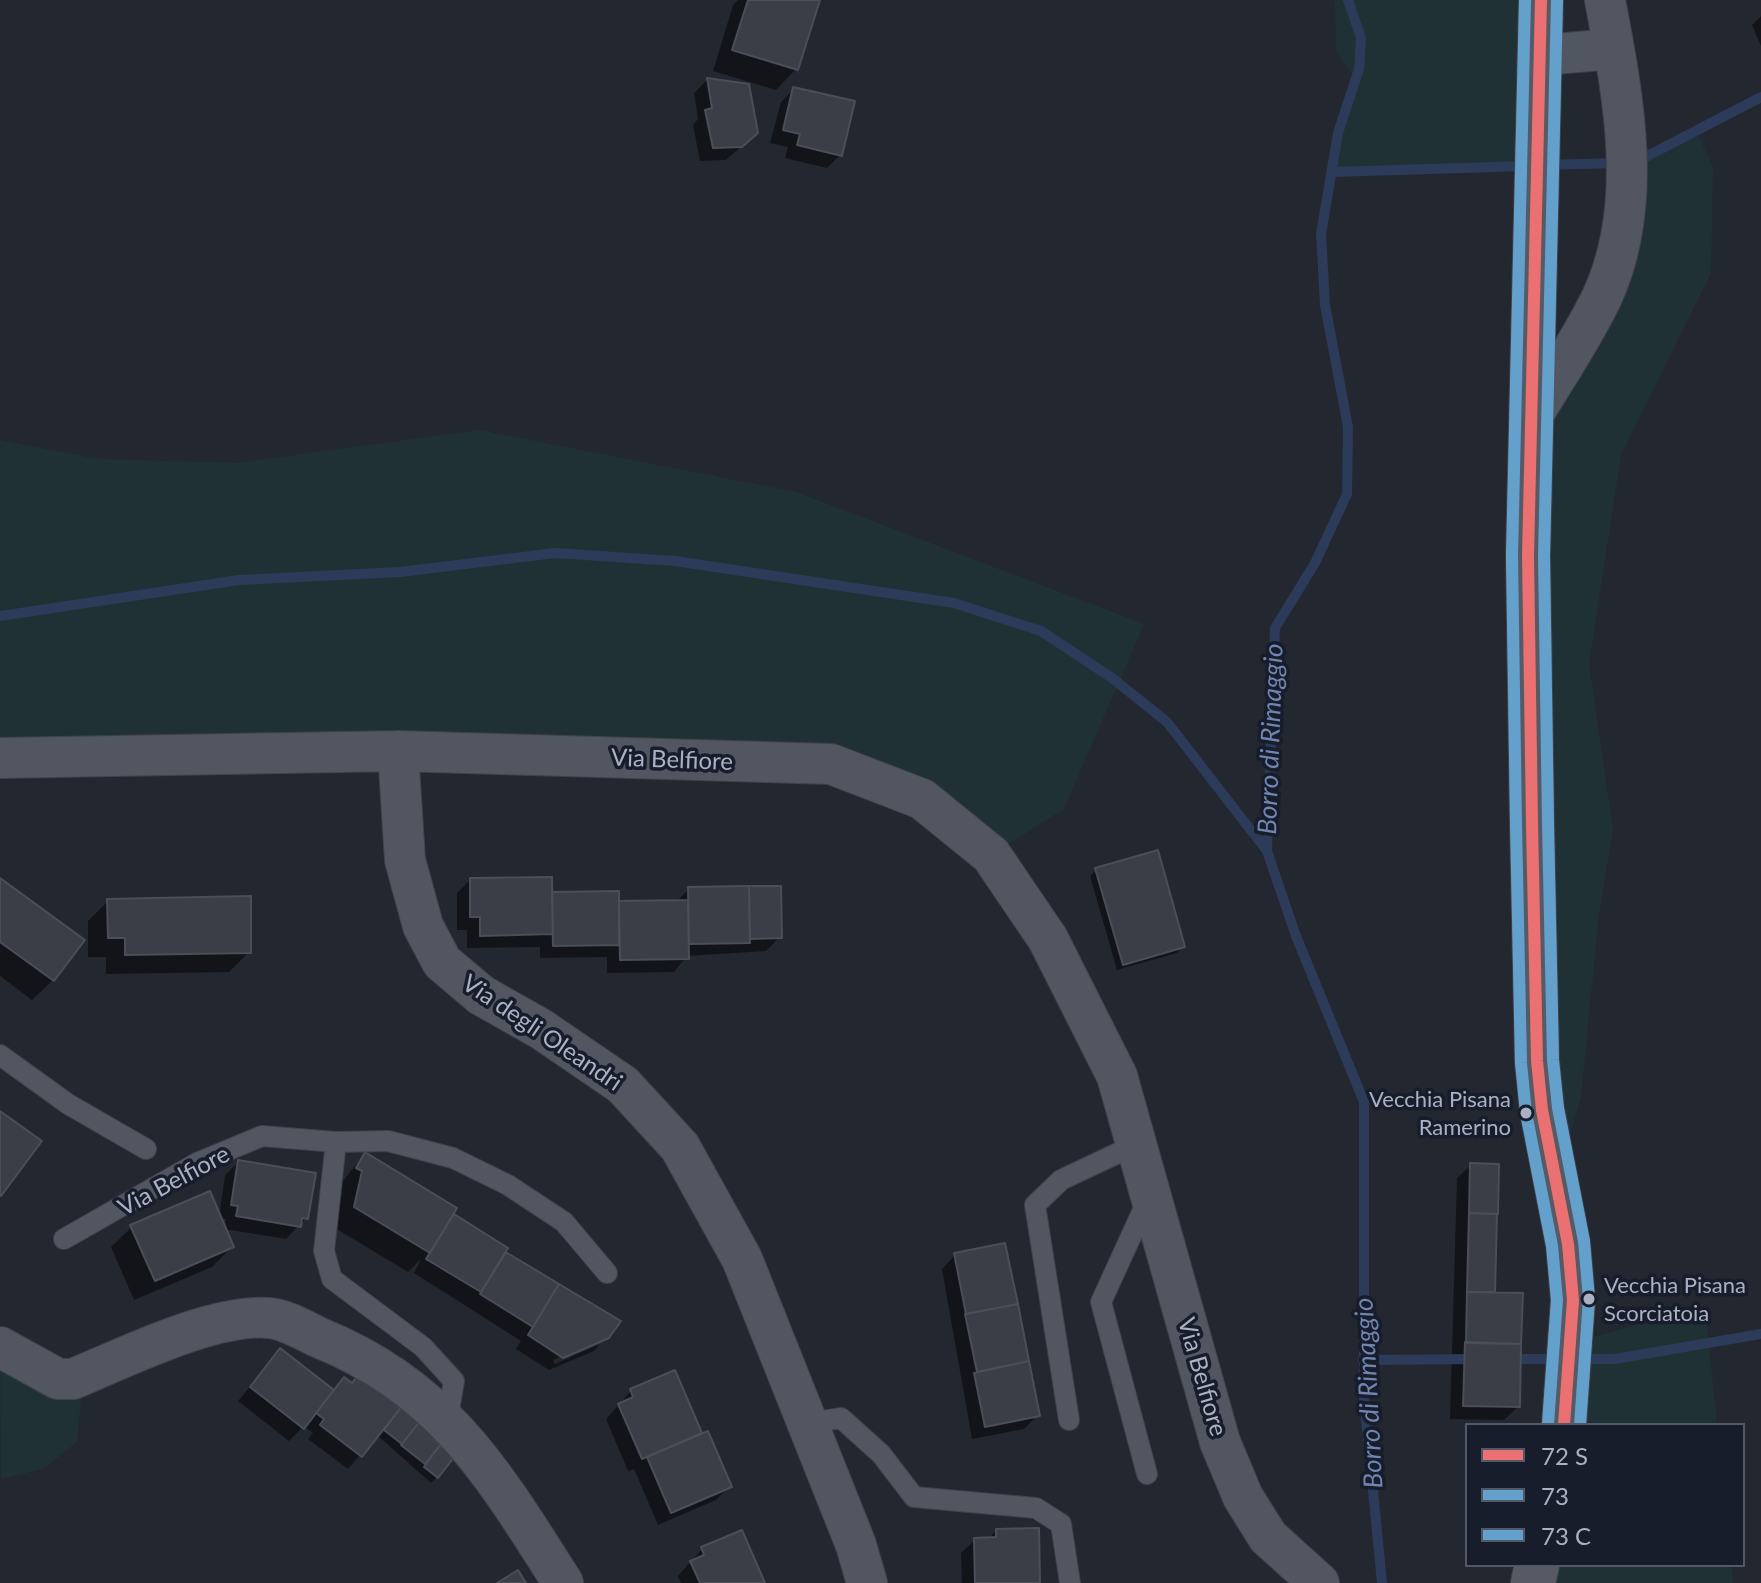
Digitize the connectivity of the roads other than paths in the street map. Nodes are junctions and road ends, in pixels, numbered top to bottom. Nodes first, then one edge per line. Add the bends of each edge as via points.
1 (1541, 0) edge
2 (1605, 0) edge
3 (1614, 49) junction
4 (1542, 55) junction
5 (1530, 420) junction
6 (398, 751) junction
7 (0, 758) edge
8 (0, 1055) edge
9 (336, 1142) junction
10 (1137, 1144) junction
11 (146, 1149) dead end
12 (1151, 1193) junction
13 (64, 1239) dead end
14 (607, 1273) dead end
15 (14, 1356) edge
16 (1069, 1420) dead end
17 (447, 1422) junction
18 (809, 1423) junction
19 (1564, 1423) edge
20 (1147, 1474) dead end
21 (563, 1583) edge
22 (867, 1583) edge
23 (1070, 1583) edge
24 (1319, 1583) edge

1 - 4 main road
2 - 3 street
3 - 4 street
3 - 5 street via 1625,117 1627,184 1618,242 1603,296
4 - 5 main road
5 - 19 main road via 1537,1061 1573,1300
6 - 7 street, Via Belfiore
6 - 10 street, Via Belfiore via 831,764 922,799 991,855 1048,939 1117,1076
6 - 18 street, Via degli Oleandri via 405,860 423,926 442,962 481,995 623,1085 680,1147 742,1259
8 - 11 lane, Via Belfiore via 68,1104
9 - 13 lane, Via Belfiore via 262,1136 197,1163
9 - 14 lane via 388,1141 453,1158 508,1185 564,1222
9 - 17 lane via 324,1251 332,1279 423,1347 454,1381
10 - 12 street, Via Belfiore
10 - 16 lane via 1061,1180 1035,1205
12 - 20 lane via 1101,1302
12 - 24 street, Via Belfiore via 1220,1442 1243,1497 1268,1537
15 - 17 street via 58,1379 73,1379 217,1323 270,1317 348,1349 426,1400
17 - 21 street via 489,1467
18 - 22 street, Via degli Oleandri
18 - 23 lane via 841,1418 881,1454 914,1497 1036,1508 1061,1524

